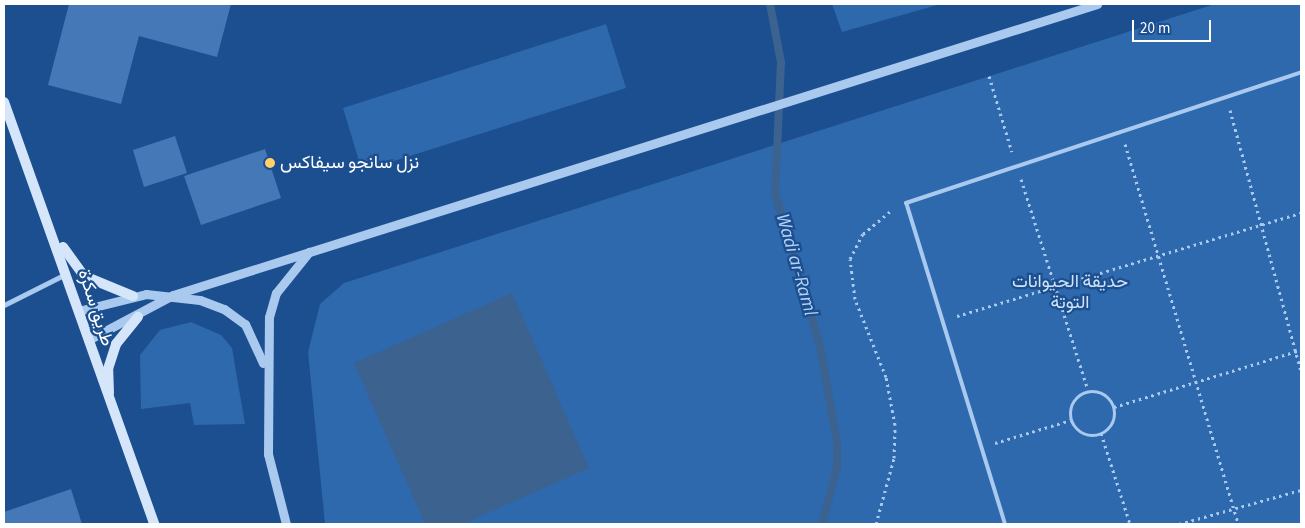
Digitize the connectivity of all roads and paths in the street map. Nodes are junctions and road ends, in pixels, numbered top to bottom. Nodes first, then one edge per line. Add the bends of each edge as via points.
1 (1097, 4) edge
2 (1301, 72) edge
3 (989, 76) dead end
4 (1226, 97) junction
5 (4, 102) edge
6 (1121, 132) junction
7 (1017, 166) junction
8 (906, 203) junction
9 (1301, 213) edge
10 (50, 224) junction
11 (1261, 225) junction
12 (310, 252) junction
13 (1158, 256) junction
14 (66, 273) junction
15 (1055, 286) junction
16 (173, 295) junction
17 (133, 296) junction
18 (4, 305) edge
19 (78, 311) junction
20 (138, 317) junction
21 (942, 320) junction
22 (88, 340) junction
23 (1301, 350) edge
24 (1296, 352) junction
25 (266, 370) junction
26 (1301, 372) edge
27 (1196, 382) junction
28 (1088, 390) junction
29 (1114, 407) junction
30 (1071, 420) junction
31 (115, 421) junction
32 (1101, 433) junction
33 (982, 448) junction
34 (1301, 490) edge
35 (1234, 509) junction
36 (154, 524) edge
37 (286, 524) edge
38 (876, 524) edge
39 (1005, 524) edge
40 (1130, 524) edge
41 (1179, 524) edge
42 (1238, 524) edge

1 - 12 street
2 - 4 lane
3 - 7 path
4 - 6 lane
4 - 11 path
5 - 10 main road, طريق سكرة
6 - 7 lane
6 - 13 path
7 - 8 lane
7 - 15 path
8 - 21 lane
8 - 38 path via 878,217 850,259 855,300 886,377 895,425 894,458
9 - 11 path
10 - 14 main road, طريق سكرة
10 - 17 main road via 84,276 107,289
11 - 13 path
11 - 24 path
12 - 16 street
12 - 25 street via 276,293 269,317
13 - 15 path
13 - 27 path
14 - 18 street
14 - 19 main road, طريق سكرة
15 - 21 path
15 - 28 path
16 - 17 street
16 - 20 street
16 - 25 street via 224,309 245,324 259,346
17 - 19 street
19 - 22 main road, طريق سكرة
20 - 22 street
20 - 31 main road via 116,344 108,368
21 - 33 lane
22 - 31 main road, طريق سكرة
23 - 24 path
24 - 26 path
24 - 27 path
25 - 37 street via 268,454
27 - 29 path
27 - 35 path
28 - 29 path via 1106,395
28 - 30 path via 1074,399
29 - 32 path via 1112,422
30 - 32 path via 1080,432
30 - 33 path
31 - 36 main road, طريق سكرة
32 - 40 path
33 - 39 lane
34 - 35 path
35 - 41 path
35 - 42 path

